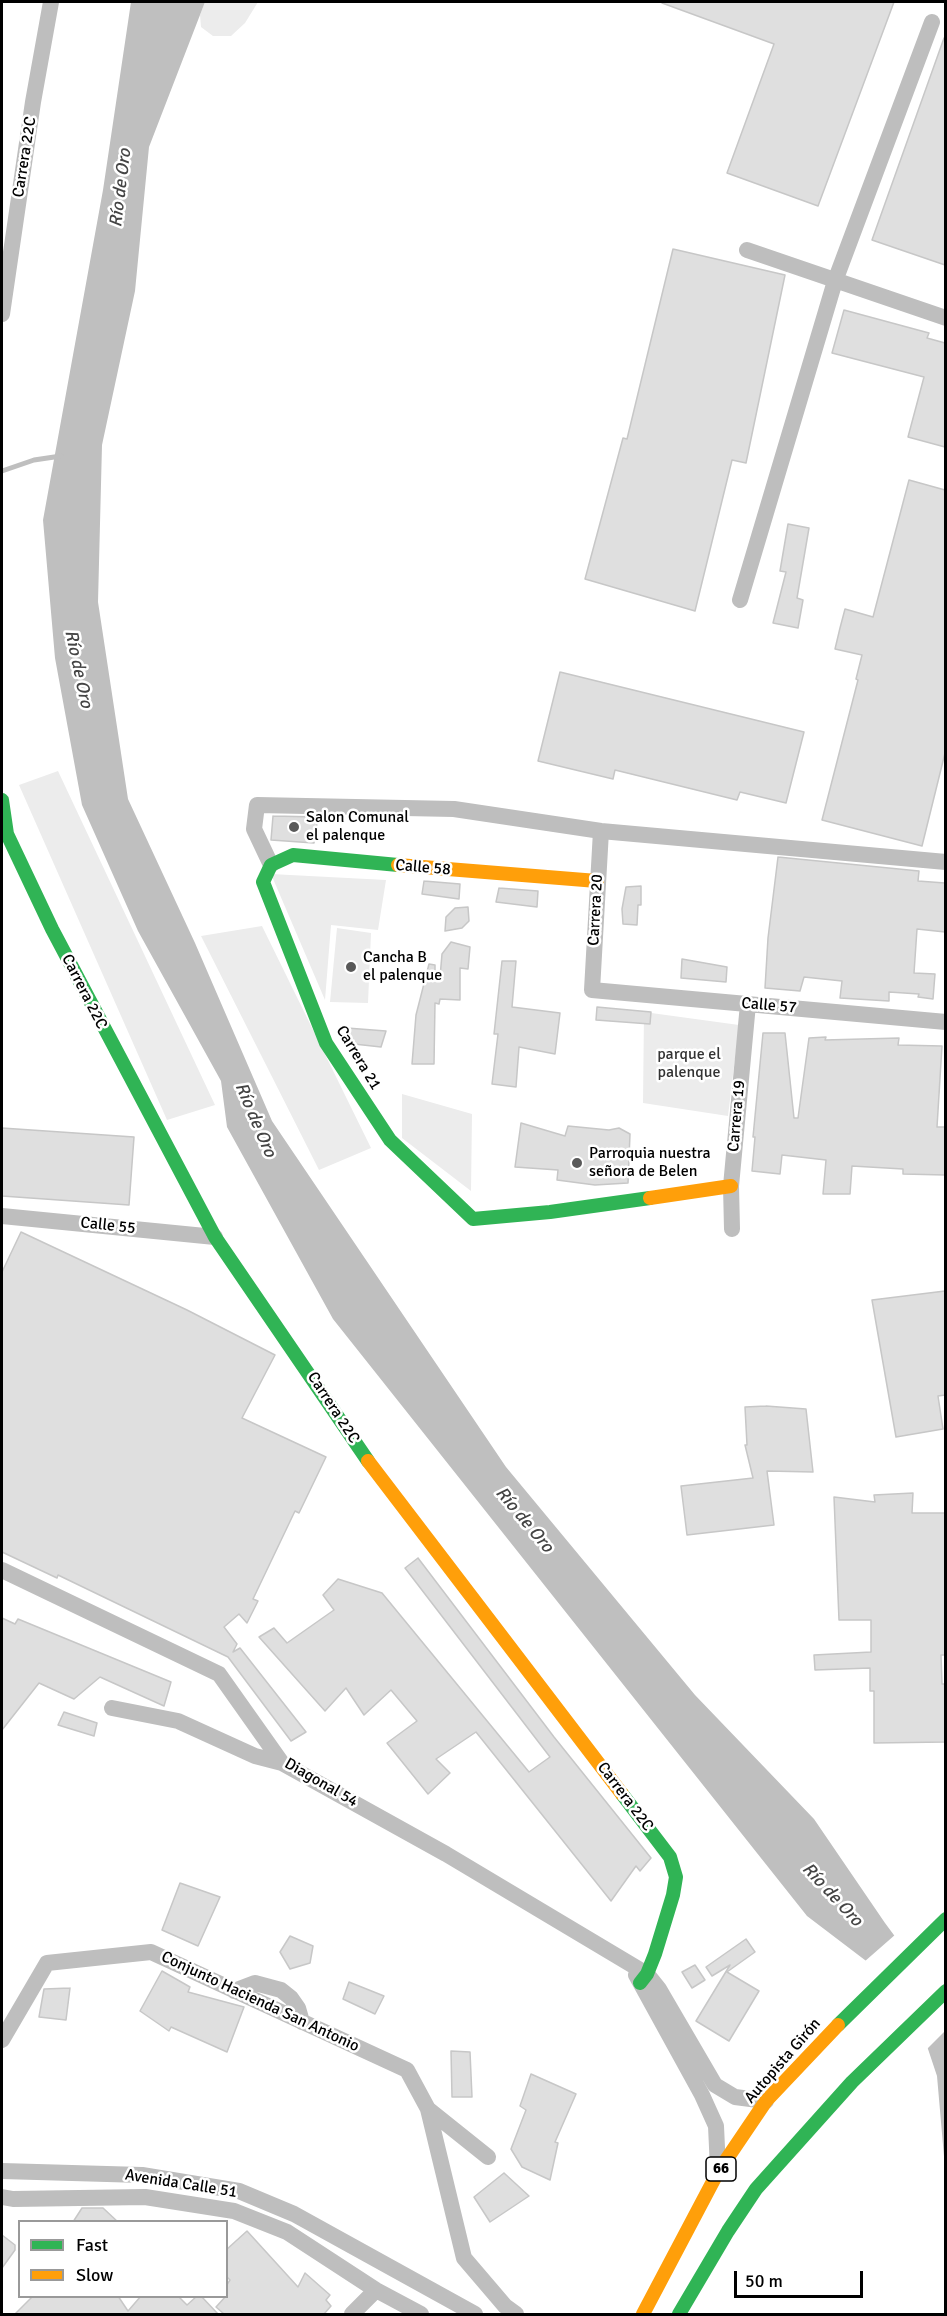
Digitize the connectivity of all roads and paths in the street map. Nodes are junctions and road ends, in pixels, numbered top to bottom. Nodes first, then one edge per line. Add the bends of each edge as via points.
1 (51, 2) edge
2 (932, 22) dead end
3 (747, 250) dead end
4 (835, 281) junction
5 (2, 314) edge
6 (945, 318) edge
7 (740, 600) dead end
8 (2, 800) edge
9 (601, 831) junction
10 (4, 834) edge
11 (945, 862) edge
12 (272, 865) junction
13 (597, 881) junction
14 (592, 990) joint
15 (748, 1004) junction
16 (945, 1022) edge
17 (730, 1186) junction
18 (2, 1216) edge
19 (732, 1229) dead end
20 (215, 1237) junction
21 (2, 1570) edge
22 (112, 1708) dead end
23 (282, 1763) junction
24 (945, 1919) edge
25 (644, 1979) junction
26 (945, 1991) edge
27 (2, 2040) edge
28 (766, 2102) junction
29 (428, 2109) junction
30 (488, 2157) dead end
31 (2, 2171) edge
32 (718, 2172) junction
33 (2, 2197) edge
34 (376, 2290) junction
35 (352, 2314) edge
36 (421, 2314) edge
37 (475, 2314) edge
38 (516, 2314) edge
39 (643, 2314) edge
40 (679, 2314) edge

1 - 5 street, Carrera 22C
2 - 4 street
3 - 4 street
4 - 6 street
4 - 7 street
8 - 10 main road, Carrera 22C
9 - 11 street
9 - 12 street via 454,809 256,805 254,829
9 - 13 street, Carrera 20
10 - 20 main road, Carrera 22C
12 - 13 main road, Calle 58 via 293,855
12 - 17 main road, Carrera 21 via 263,882 326,1043 390,1140 473,1219
13 - 14 street, Carrera 20
14 - 15 street, Calle 57
15 - 16 street, Calle 57
15 - 17 street, Carrera 19
17 - 19 street, Carrera 19
18 - 20 street, Calle 55
20 - 25 main road, Carrera 22C via 358,1447 670,1857 676,1877 673,1895
21 - 23 street, Diagonal 54 via 219,1674
22 - 23 street via 178,1721 255,1756
23 - 25 street, Diagonal 54 via 630,1963
24 - 28 main road, Autopista Girón / 66 via 822,2040
25 - 28 street, Diagonal 54 via 659,1989 715,2085 735,2097
25 - 32 street, Diagonal 54 via 716,2126
26 - 40 main road, 66 via 852,2082 756,2189
27 - 29 street, Conjunto Hacienda San Antonio via 46,1963 151,1952 407,2070
28 - 32 main road, Autopista Girón / 66
29 - 30 street, Conjunto Hacienda San Antonio
29 - 38 street, Conjunto Hacienda San Antonio via 464,2258
31 - 37 street, Avenida Calle 51 via 142,2175 239,2191 294,2214
32 - 39 main road, Autopista Girón / 66
33 - 34 street, Avenida Calle 51 via 145,2197 234,2211 286,2232
34 - 35 street
34 - 36 street, Avenida Calle 51

